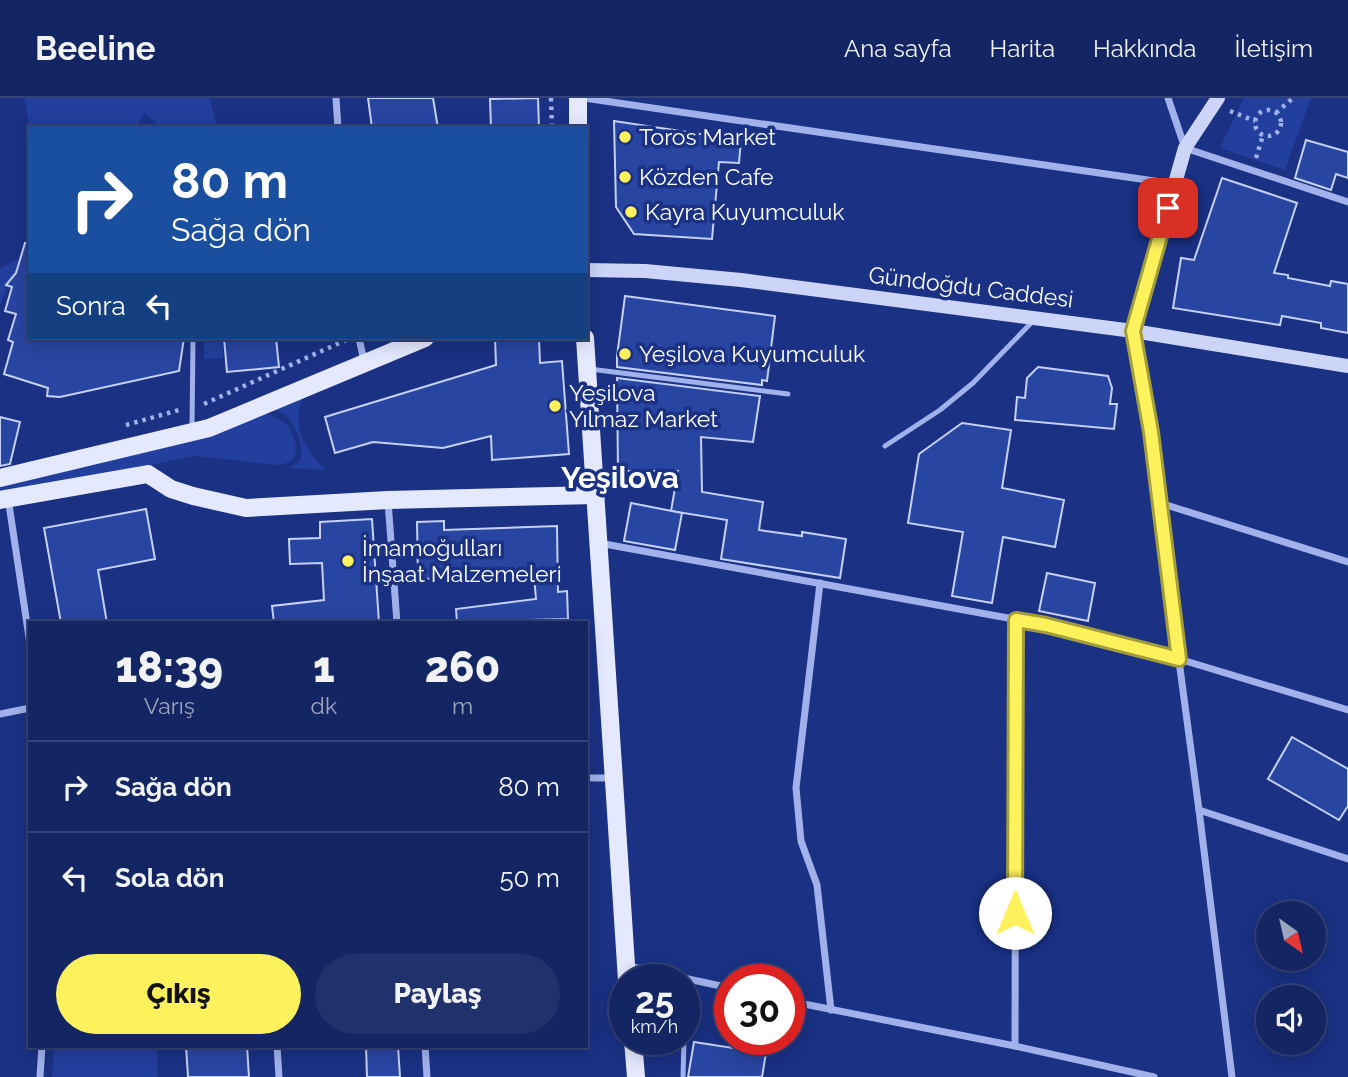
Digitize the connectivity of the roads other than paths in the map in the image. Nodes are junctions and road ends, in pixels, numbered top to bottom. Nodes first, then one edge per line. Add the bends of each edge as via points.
1 (336, 98) edge
2 (578, 98) edge
3 (584, 98) edge
4 (1168, 98) edge
5 (1216, 102) edge
6 (338, 126) edge
7 (578, 126) edge
8 (1185, 148) junction
9 (1175, 185) junction
10 (1348, 202) edge
11 (588, 270) edge
12 (1035, 319) junction
13 (1133, 331) junction
14 (193, 340) edge
15 (359, 340) edge
16 (420, 340) edge
17 (585, 340) edge
18 (365, 364) junction
19 (1348, 366) edge
20 (588, 368) junction
21 (788, 394) dead end
22 (192, 432) junction
23 (885, 446) dead end
24 (0, 478) edge
25 (596, 495) junction
26 (4, 499) edge
27 (388, 500) junction
28 (1160, 503) junction
29 (600, 543) junction
30 (1348, 562) edge
31 (820, 583) junction
32 (1016, 620) junction
33 (397, 621) edge
34 (28, 633) edge
35 (1179, 659) junction
36 (28, 708) edge
37 (1348, 710) edge
38 (0, 714) edge
39 (588, 778) edge
40 (614, 778) junction
41 (1199, 810) junction
42 (1348, 859) edge
43 (626, 964) edge
44 (805, 1004) edge
45 (831, 1010) junction
46 (1015, 1046) junction
47 (42, 1048) edge
48 (277, 1048) edge
49 (425, 1048) edge
50 (634, 1055) edge
51 (684, 1055) edge
52 (40, 1077) edge
53 (279, 1077) edge
54 (427, 1077) edge
55 (636, 1077) edge
56 (683, 1077) edge
57 (1154, 1077) edge
58 (1232, 1077) edge

1 - 6 street
2 - 7 main road
3 - 9 street
4 - 8 street
5 - 8 street
8 - 9 street
8 - 10 street
9 - 13 street
11 - 12 street, Gündoğdu Caddesi via 741,280
12 - 13 street, Gündoğdu Caddesi
12 - 23 lane via 973,383
13 - 19 street, Gündoğdu Caddesi
13 - 28 street
14 - 22 lane
15 - 18 street
16 - 18 main road
17 - 20 main road
18 - 22 main road
20 - 21 lane
20 - 25 main road
22 - 24 main road
25 - 27 main road
25 - 29 main road
26 - 27 main road via 148,474 170,489 246,508
26 - 34 street
27 - 33 street
28 - 30 street
28 - 35 street
29 - 31 street
29 - 40 main road
31 - 32 street
31 - 45 street via 796,788 801,841 817,885
32 - 35 street
32 - 46 street
35 - 37 street
35 - 41 street
36 - 38 street
39 - 40 street
40 - 43 main road
41 - 42 street
41 - 58 street
44 - 45 street
45 - 46 street
46 - 57 street
47 - 52 street
48 - 53 street
49 - 54 street
50 - 55 main road
51 - 56 lane

